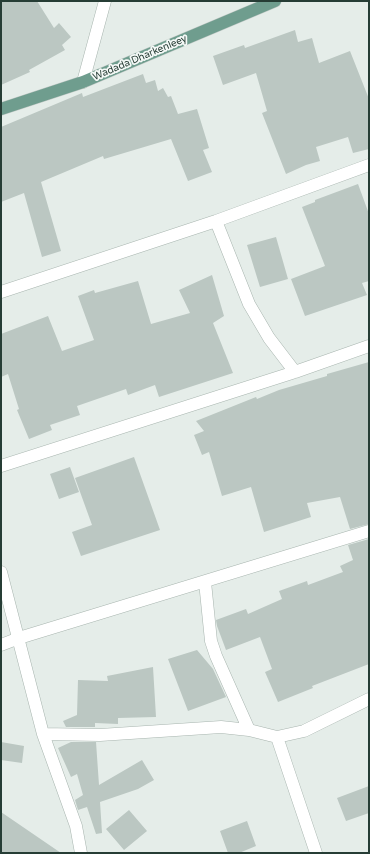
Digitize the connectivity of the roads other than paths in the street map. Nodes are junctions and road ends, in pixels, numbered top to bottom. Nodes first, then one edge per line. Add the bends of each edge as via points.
1 (105, 1) edge
2 (275, 1) edge
3 (83, 82) junction
4 (1, 109) edge
5 (369, 165) edge
6 (216, 221) junction
7 (1, 292) edge
8 (369, 346) edge
9 (295, 372) junction
10 (1, 466) edge
11 (369, 531) edge
12 (1, 572) edge
13 (205, 582) junction
14 (19, 638) junction
15 (1, 645) edge
16 (369, 699) edge
17 (249, 730) junction
18 (44, 734) junction
19 (277, 736) junction
20 (82, 853) edge
21 (316, 853) edge

1 - 3 street
2 - 3 main road, Wadada Dharkenleey
3 - 4 main road, Wadada Dharkenleey
5 - 6 street
6 - 7 street
6 - 9 street via 249,304 269,338
8 - 9 street
9 - 10 street
11 - 13 street
12 - 14 street
13 - 14 street
13 - 17 street via 211,641
14 - 15 street
14 - 18 street
16 - 19 street via 304,730
17 - 18 street via 221,727 100,735
17 - 19 street
18 - 20 street via 76,826
19 - 21 street

